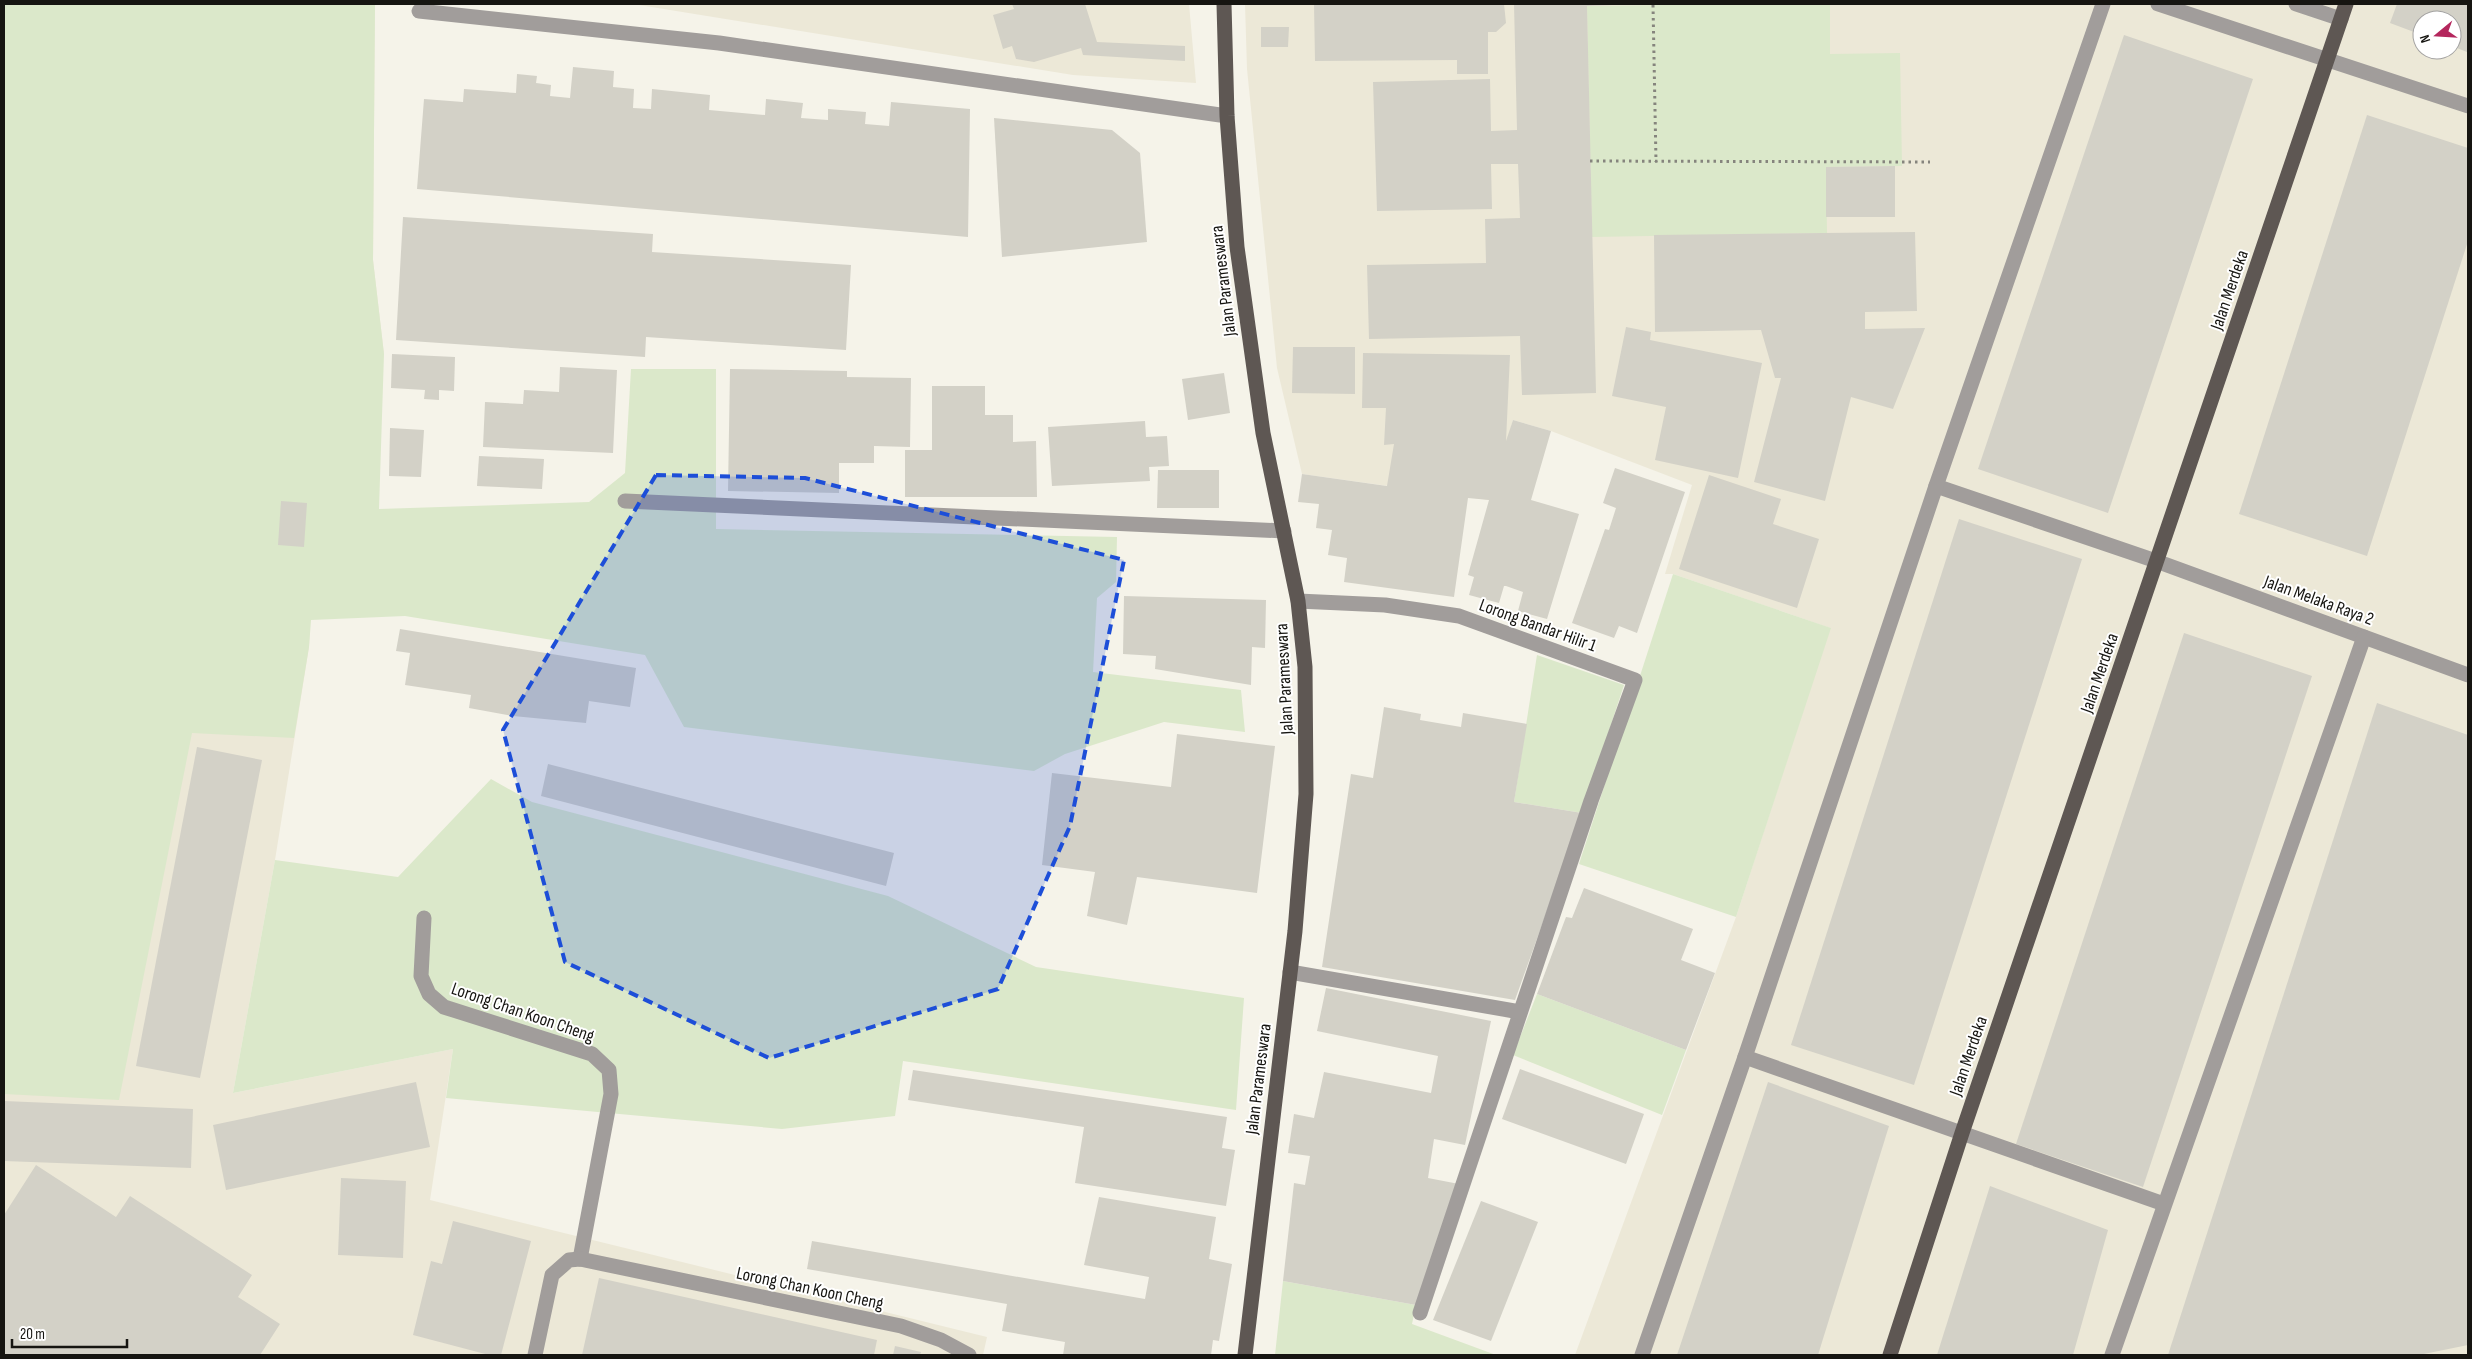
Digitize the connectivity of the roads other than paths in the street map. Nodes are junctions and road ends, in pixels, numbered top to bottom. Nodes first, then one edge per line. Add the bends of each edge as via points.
1 (1224, 4) edge
2 (2103, 4) edge
3 (2158, 4) edge
4 (2296, 4) edge
5 (2346, 4) edge
6 (419, 11) dead end
7 (2341, 19) junction
8 (2327, 59) junction
9 (2468, 106) edge
10 (1227, 116) junction
11 (1936, 486) junction
12 (625, 501) dead end
13 (1284, 531) junction
14 (2156, 562) junction
15 (1298, 601) junction
16 (2364, 637) junction
17 (2468, 675) edge
18 (424, 918) dead end
19 (1290, 972) junction
20 (1520, 1012) junction
21 (1745, 1057) junction
22 (1962, 1133) junction
23 (2164, 1204) junction
24 (580, 1259) junction
25 (1420, 1313) dead end
26 (535, 1355) edge
27 (969, 1355) edge
28 (1245, 1355) edge
29 (1642, 1355) edge
30 (1890, 1355) edge
31 (2112, 1355) edge

1 - 10 main road, Jalan Parameswara
2 - 11 street
3 - 8 street
4 - 7 street
5 - 7 main road, Jalan Merdeka
6 - 10 street via 720,43
7 - 8 main road, Jalan Merdeka
8 - 9 street
8 - 14 main road, Jalan Merdeka
10 - 13 main road, Jalan Parameswara via 1237,247 1253,369
11 - 14 street, Jalan Melaka Raya 2
11 - 21 street
12 - 13 street
13 - 15 main road, Jalan Parameswara
14 - 16 street, Jalan Melaka Raya 2
14 - 22 main road, Jalan Merdeka
15 - 19 main road, Jalan Parameswara via 1305,667 1306,794
15 - 20 street, Lorong Bandar Hilir 1 via 1385,605 1459,616 1636,680 1591,801
16 - 17 street, Jalan Melaka Raya 2
16 - 23 street
18 - 24 street, Lorong Chan Koon Cheng via 421,976 429,994 444,1007 592,1054 609,1070 611,1094
19 - 20 street
19 - 28 main road, Jalan Parameswara
20 - 25 street
21 - 22 street
21 - 29 street
22 - 23 street
22 - 30 main road, Jalan Merdeka
23 - 31 street
24 - 26 street via 569,1260 552,1276
24 - 27 street, Lorong Chan Koon Cheng via 901,1326 941,1340

